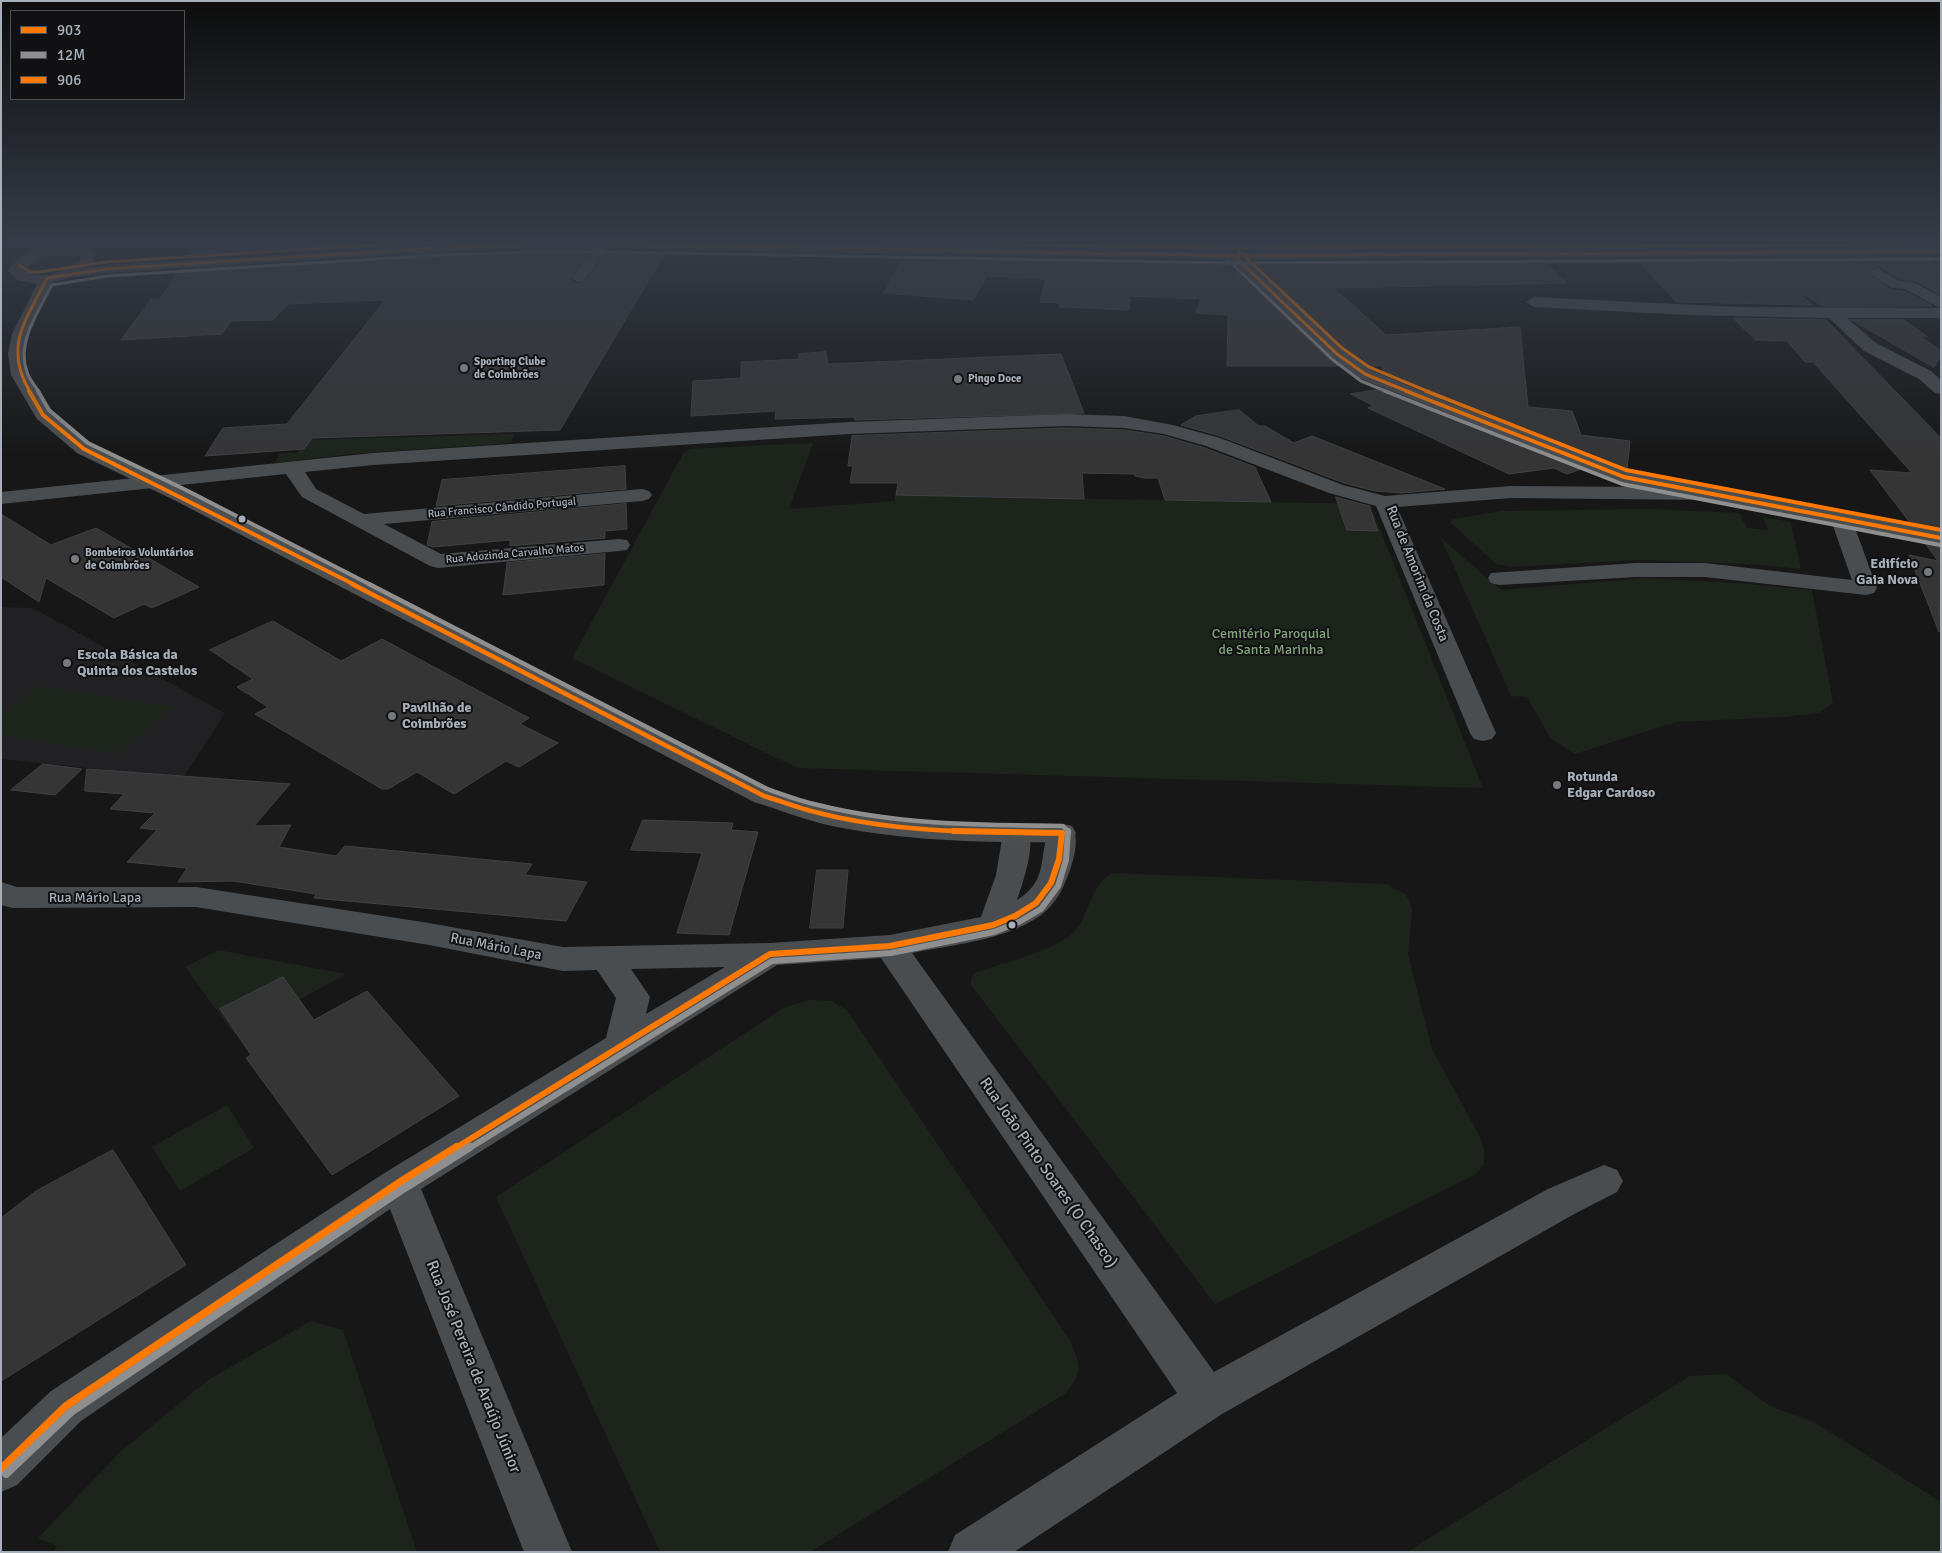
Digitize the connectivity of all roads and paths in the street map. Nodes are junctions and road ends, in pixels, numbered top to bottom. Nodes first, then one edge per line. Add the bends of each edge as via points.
1 (35, 313) edge
2 (1294, 313) edge
3 (1809, 313) edge
4 (1890, 313) edge
5 (1834, 314) junction
6 (1941, 389) edge
7 (292, 468) junction
8 (1598, 468) junction
9 (153, 483) junction
10 (1622, 486) junction
11 (1511, 492) junction
12 (642, 495) dead end
13 (1, 498) edge
14 (1385, 502) junction
15 (1841, 519) junction
16 (363, 520) junction
17 (1941, 538) edge
18 (619, 545) dead end
19 (1500, 578) dead end
20 (1483, 734) dead end
21 (1017, 833) junction
22 (1062, 833) joint
23 (1, 892) edge
24 (993, 925) junction
25 (890, 946) junction
26 (770, 954) junction
27 (606, 958) junction
28 (622, 1044) junction
29 (1604, 1181) dead end
30 (399, 1183) junction
31 (1207, 1399) junction
32 (1, 1469) edge
33 (548, 1552) edge
34 (972, 1552) edge

1 - 9 main road via 20,334 16,354 20,375 43,415 84,448
2 - 8 street via 1337,354 1365,374
3 - 5 street
4 - 5 street
5 - 6 street via 1870,347 1925,375
7 - 9 street
7 - 14 street via 383,458 849,428 1066,420 1124,422 1166,428 1213,442 1336,489
7 - 16 street, Rua Adozinda Carvalho Matos via 309,494
8 - 10 street
8 - 11 street, Rua de Amorim da Costa via 1577,479
9 - 13 street
9 - 21 main road via 764,796 828,816
10 - 11 street, Rua de Amorim da Costa
10 - 15 street, Rua de Amorim da Costa via 1709,494
11 - 14 street, Rua de Amorim da Costa
12 - 16 street, Rua Francisco Cândido Portugal
14 - 20 street, Rua de Amorim da Costa
15 - 17 street, Rua de Amorim da Costa
15 - 19 street via 1866,588 1705,570 1636,570
16 - 18 street, Rua Adozinda Carvalho Matos via 438,561
21 - 22 main road
21 - 24 street via 1011,876
22 - 24 street, Rua Mário Lapa via 1059,859 1051,883 1036,903
23 - 27 street, Rua Mário Lapa via 12,898 196,897 429,934 563,960
24 - 25 street, Rua Mário Lapa
25 - 26 street, Rua Mário Lapa
25 - 31 street, Rua João Pinto Soares (O Chasco)
26 - 27 street, Rua Mário Lapa
26 - 28 street
27 - 28 street via 633,997
28 - 30 street
29 - 31 street
30 - 32 street via 66,1406
30 - 33 street, Rua José Pereira de Araújo Júnior
31 - 34 street

